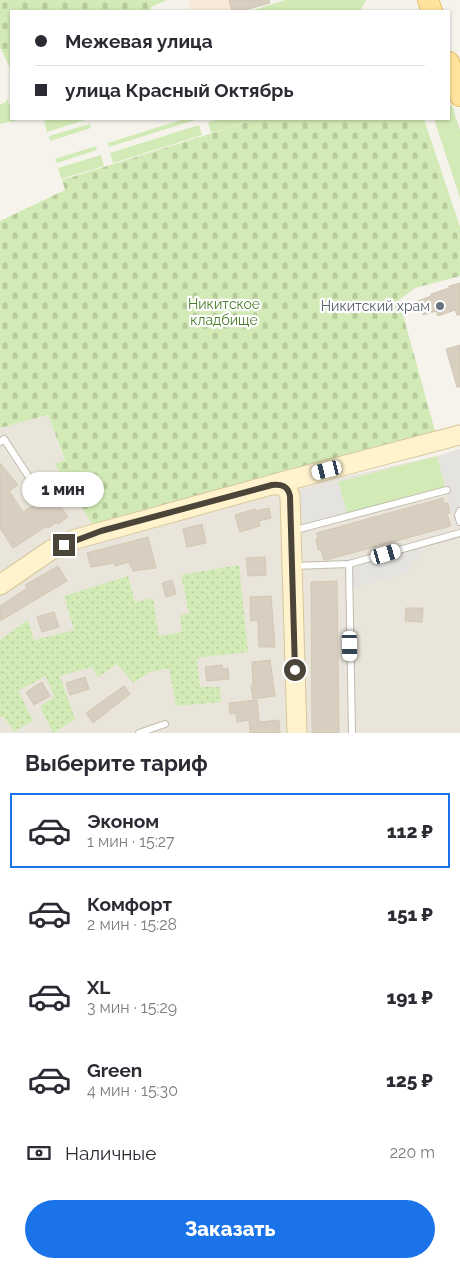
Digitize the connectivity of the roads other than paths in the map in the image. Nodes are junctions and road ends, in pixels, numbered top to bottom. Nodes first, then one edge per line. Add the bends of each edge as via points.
1 (450, 65) edge
2 (460, 96) edge
3 (460, 435) edge
4 (0, 442) edge
5 (272, 485) junction
6 (38, 490) dead end
7 (447, 490) dead end
8 (460, 511) edge
9 (460, 522) edge
10 (291, 531) junction
11 (460, 533) edge
12 (348, 564) junction
13 (292, 566) junction
14 (0, 585) edge
15 (165, 724) dead end
16 (139, 733) edge
17 (297, 733) edge
18 (352, 733) edge

1 - 2 main road
3 - 5 main road
4 - 6 lane via 4,439
5 - 10 main road via 283,485 288,490
5 - 14 main road via 76,539 52,550
7 - 10 lane
8 - 9 lane
10 - 13 main road
11 - 12 lane
12 - 13 lane
12 - 18 lane
13 - 17 main road
15 - 16 lane

